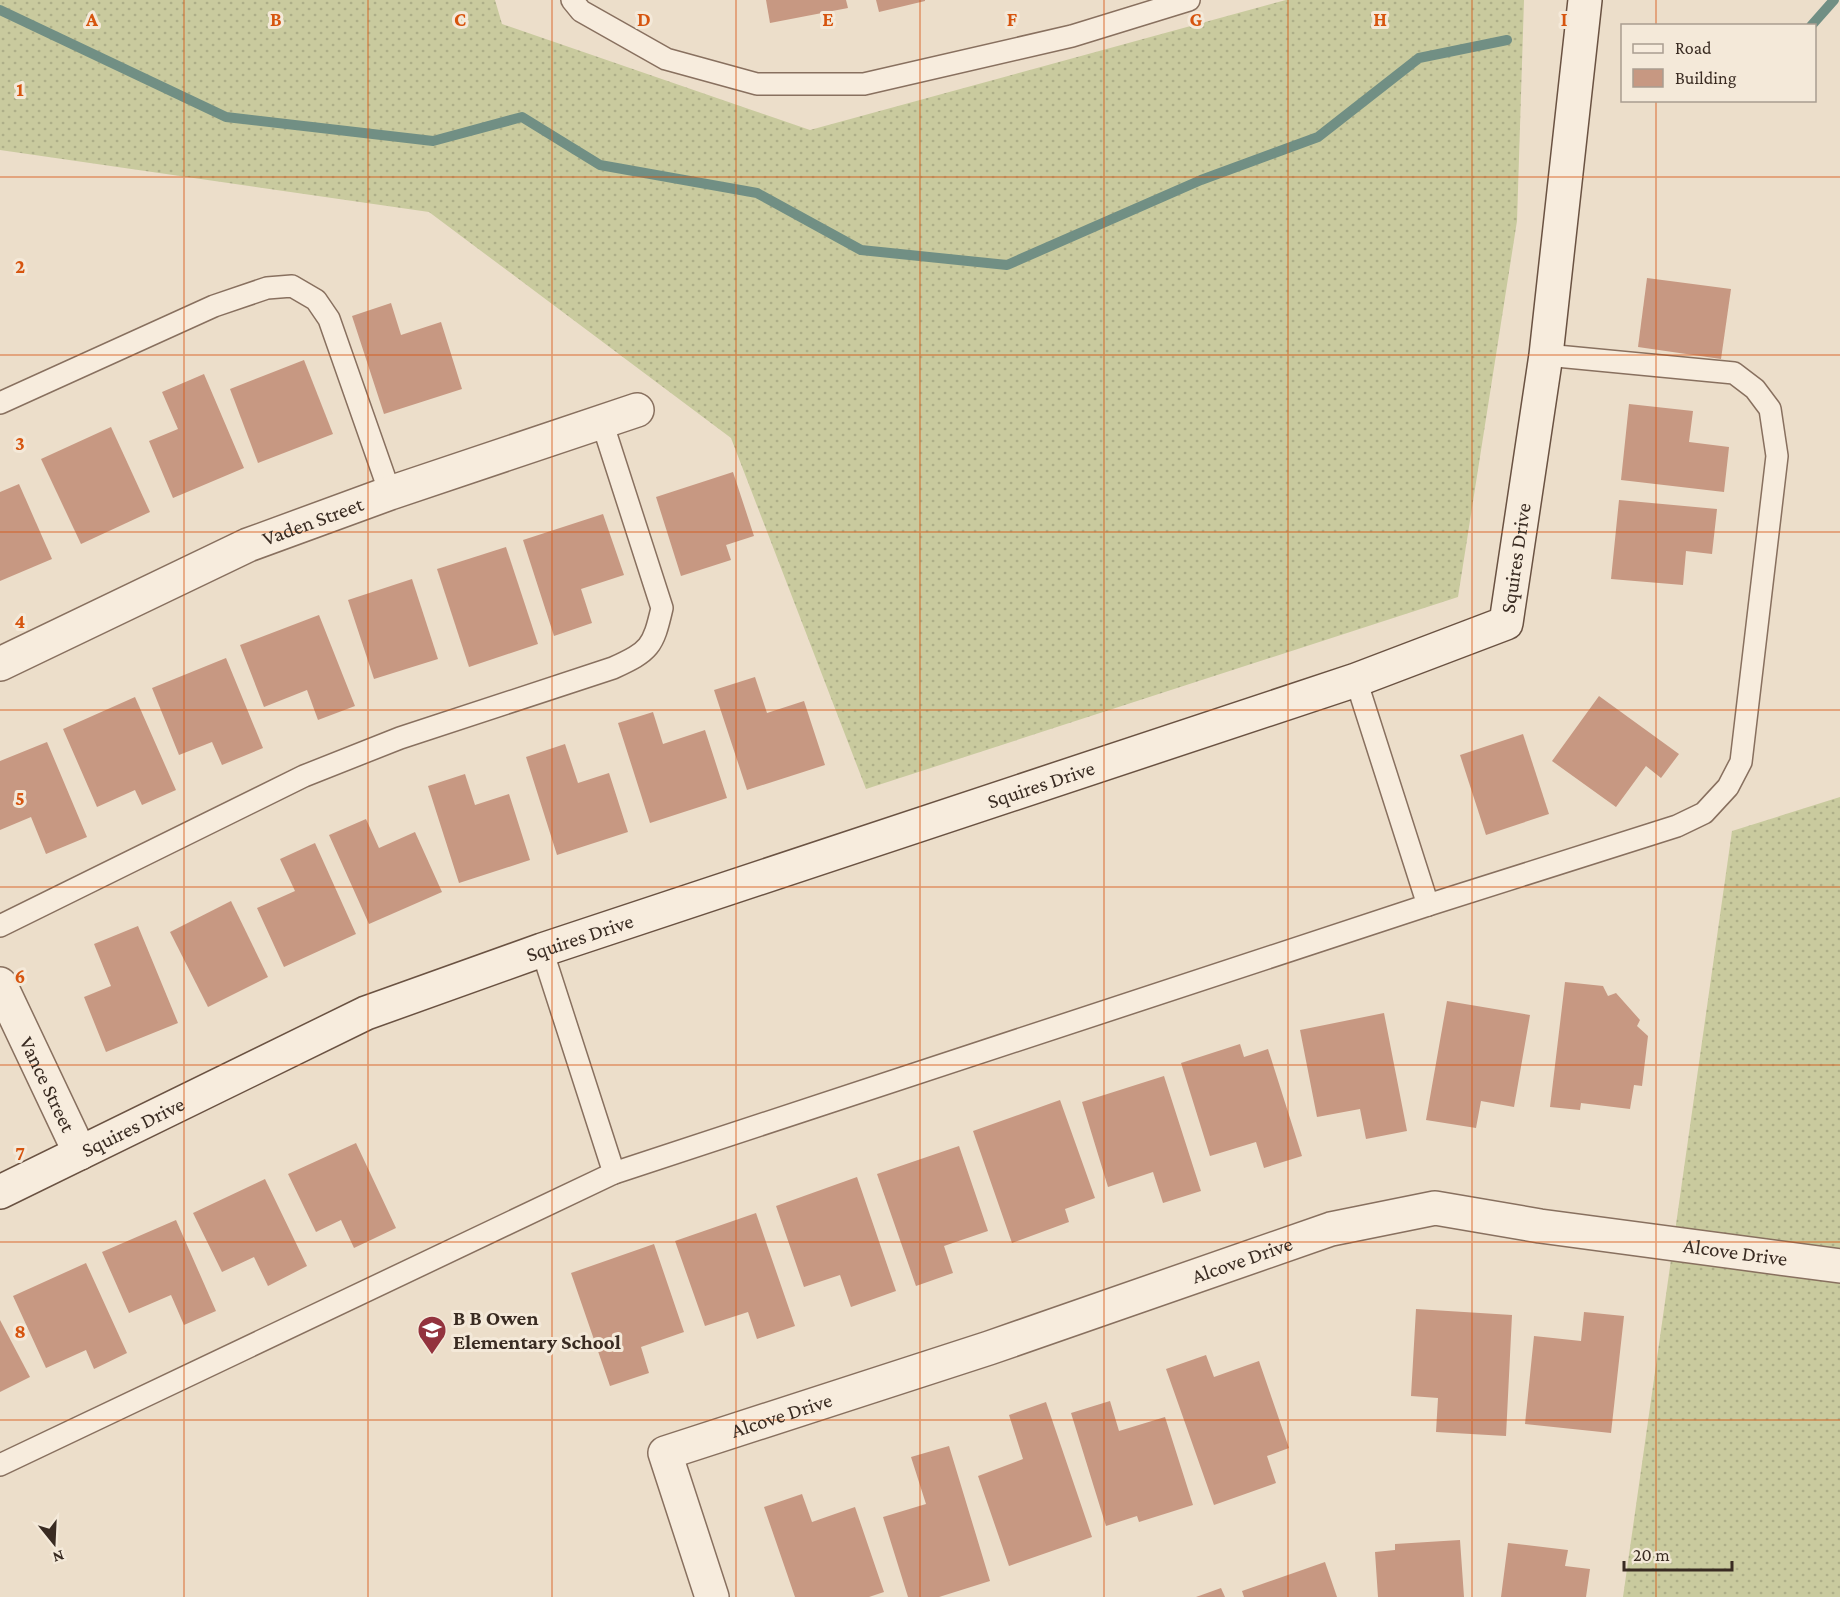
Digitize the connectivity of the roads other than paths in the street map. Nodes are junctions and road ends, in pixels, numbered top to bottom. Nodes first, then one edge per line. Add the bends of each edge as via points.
1 (572, 0) edge
2 (1189, 0) edge
3 (1585, 0) edge
4 (1546, 355) junction
5 (0, 403) edge
6 (637, 410) dead end
7 (602, 422) junction
8 (390, 493) junction
9 (0, 664) edge
10 (1356, 680) junction
11 (1428, 905) junction
12 (0, 926) edge
13 (542, 950) junction
14 (0, 984) edge
15 (80, 1153) junction
16 (614, 1173) junction
17 (0, 1192) edge
18 (1840, 1266) edge
19 (0, 1466) edge
20 (712, 1597) edge

1 - 2 lane via 581,11 666,59 757,84 864,84 1072,36
3 - 4 street, Squires Drive
4 - 10 street, Squires Drive via 1506,623
4 - 11 lane via 1734,373 1755,389 1770,409 1777,456 1741,762 1728,787 1704,813 1677,826
5 - 8 lane via 214,306 267,288 292,286 316,300 329,319
6 - 7 street, Vaden Street
7 - 8 street, Vaden Street
7 - 12 lane via 662,608 655,636 640,655 613,668 400,738 304,776
8 - 9 street, Vaden Street via 248,545
10 - 11 lane
10 - 13 street, Squires Drive
11 - 16 lane
13 - 15 street, Squires Drive via 366,1013
13 - 16 lane
14 - 15 street, Vance Street
15 - 17 street, Squires Drive
16 - 19 lane
18 - 20 street, Alcove Drive via 1435,1209 1331,1229 989,1348 665,1453

